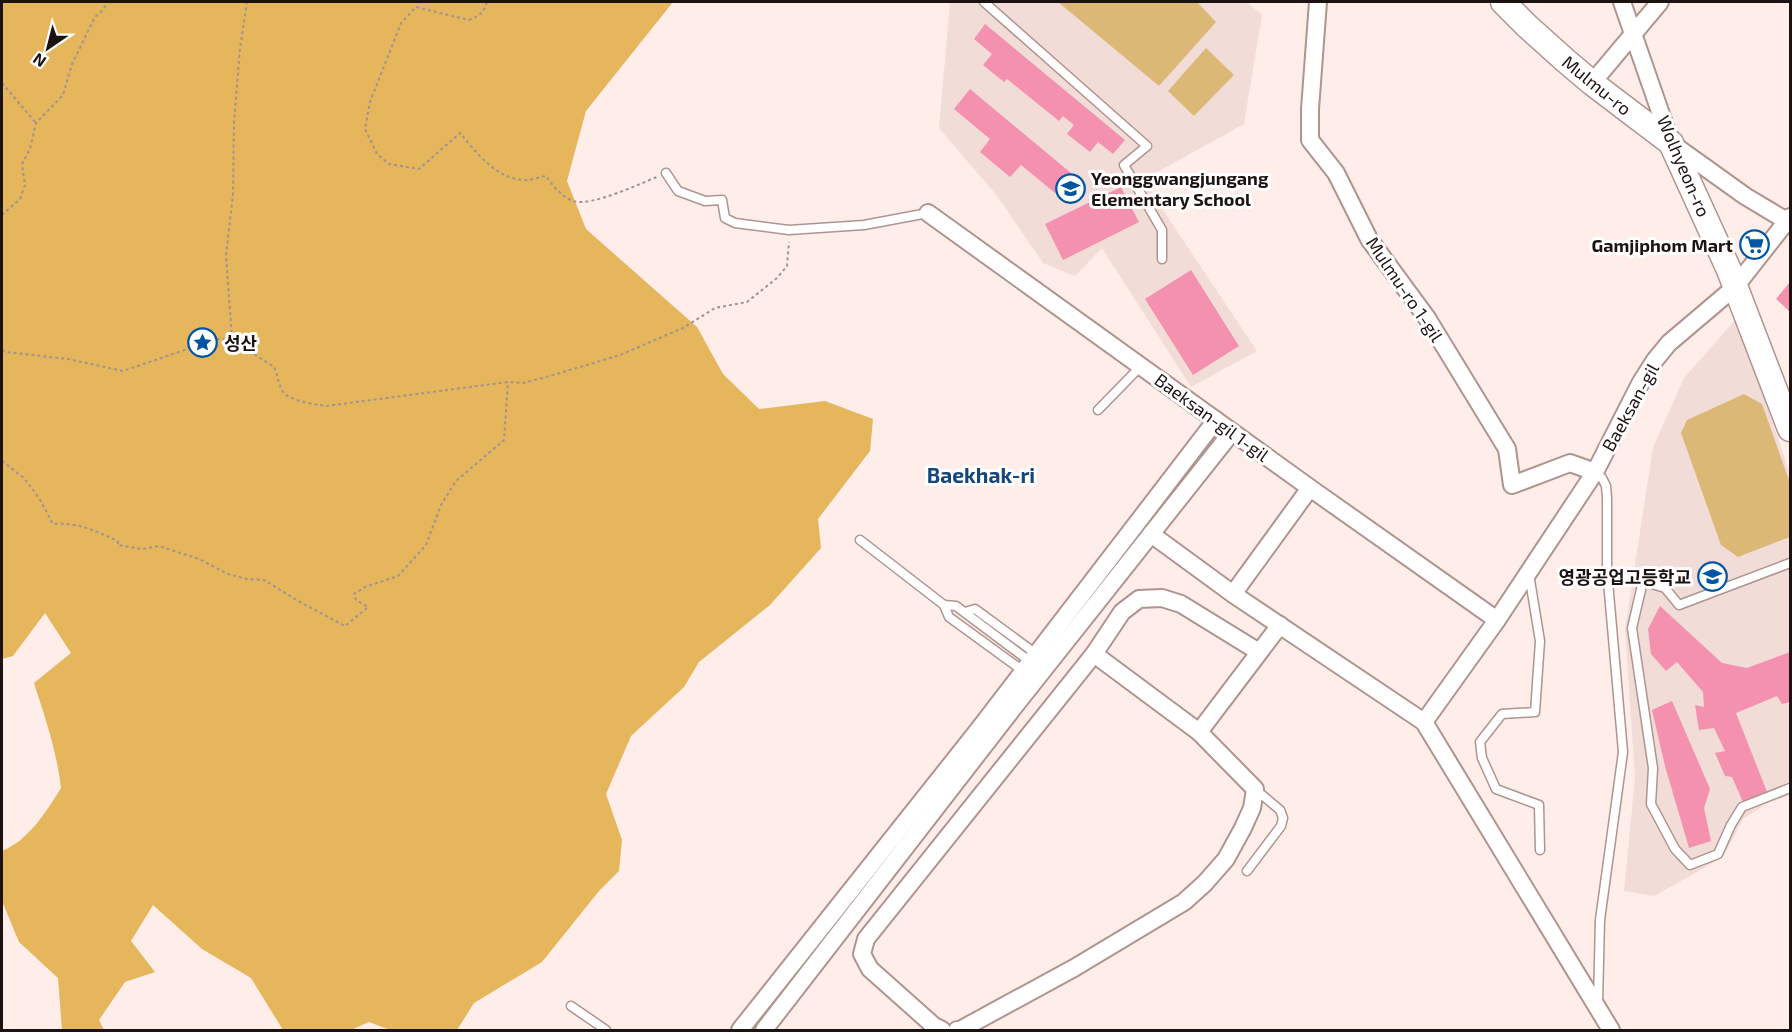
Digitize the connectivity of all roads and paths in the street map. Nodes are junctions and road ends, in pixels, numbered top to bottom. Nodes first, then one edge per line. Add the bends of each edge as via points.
1 (108, 2) edge
2 (247, 2) edge
3 (488, 2) edge
4 (984, 2) edge
5 (1318, 2) edge
6 (1503, 2) edge
7 (1622, 2) edge
8 (1660, 2) edge
9 (1634, 33) junction
10 (2, 83) edge
11 (1592, 83) junction
12 (36, 123) junction
13 (1671, 143) junction
14 (666, 173) joint
15 (928, 213) joint
16 (2, 215) edge
17 (1790, 220) edge
18 (789, 230) junction
19 (1162, 259) dead end
20 (1735, 287) junction
21 (232, 340) junction
22 (2, 350) edge
23 (1141, 366) junction
24 (508, 382) junction
25 (1098, 410) dead end
26 (1216, 420) junction
27 (1791, 429) edge
28 (1232, 432) junction
29 (2, 462) edge
30 (1595, 472) junction
31 (1310, 488) junction
32 (1151, 534) junction
33 (860, 540) dead end
34 (1791, 563) edge
35 (1606, 570) junction
36 (1529, 573) junction
37 (1643, 580) junction
38 (1233, 594) junction
39 (944, 605) junction
40 (1497, 620) junction
41 (1280, 625) junction
42 (1259, 652) junction
43 (1094, 654) junction
44 (1036, 667) junction
45 (1424, 722) junction
46 (1199, 732) junction
47 (1791, 788) edge
48 (1255, 789) junction
49 (1540, 850) dead end
50 (1248, 871) dead end
51 (571, 1006) dead end
52 (1598, 1007) junction
53 (606, 1030) edge
54 (740, 1030) edge
55 (764, 1030) edge
56 (942, 1030) edge
57 (957, 1030) edge
58 (1611, 1030) edge

1 - 12 path via 95,17 81,45 63,95
2 - 21 path via 240,48 226,255
3 - 14 path via 484,12 469,20 416,7 401,23 370,102 365,129 377,154 389,164 418,169 460,133 499,172 523,180 546,176 554,189 574,201 595,201
4 - 19 lane via 1147,146 1124,165 1162,230
5 - 30 street, Mulmu-ro 1-gil via 1310,140 1335,173 1369,239 1427,318 1507,449 1512,485 1570,463
6 - 11 main road, Mulmu-ro
7 - 9 street, Wolhyeon-ro
8 - 9 street
9 - 11 street
9 - 13 street, Wolhyeon-ro
10 - 12 path
11 - 13 main road, Mulmu-ro
12 - 16 path via 22,164 25,185 20,199
13 - 17 street, Mulmu-ro via 1745,196
13 - 20 main road, Wolhyeon-ro
14 - 18 lane via 678,191 705,201 722,200 725,218 735,223
15 - 18 lane via 864,225
15 - 23 street, Baeksan-gil 1-gil
17 - 20 street, Baeksan-gil
18 - 24 path via 787,266 747,302 716,308 683,328 620,355 558,374
20 - 27 main road, Wolhyeon-ro
20 - 30 street, Baeksan-gil via 1669,342 1659,355
21 - 22 path via 217,339 123,371
21 - 24 path via 274,367 282,391 288,396 326,406
23 - 25 lane
23 - 26 street, Baeksan-gil 1-gil
24 - 29 path via 504,440 456,481 441,505 426,545 398,576 354,594 356,600 368,607 345,626 264,579 228,574 159,546 142,549 118,545 118,541 87,527 53,524 24,478
26 - 28 street, Baeksan-gil 1-gil
26 - 44 street
28 - 31 street, Baeksan-gil 1-gil
28 - 32 street
30 - 35 lane via 1606,486
30 - 36 street, Baeksan-gil
31 - 38 street
31 - 40 street, Baeksan-gil 1-gil
32 - 38 street
32 - 44 street
33 - 39 lane
34 - 37 lane via 1679,605 1665,588
35 - 37 lane
35 - 52 lane via 1623,752 1600,920
36 - 40 street, Baeksan-gil
36 - 49 lane via 1540,641 1535,712 1502,714 1480,742 1482,758 1496,789 1539,805
37 - 47 lane via 1632,628 1653,768 1651,804 1675,849 1690,865 1718,854 1742,807
38 - 41 street
39 - 44 lane via 949,617
39 - 44 lane via 965,612 975,609
40 - 45 street, Baeksan-gil
41 - 42 street
41 - 45 street
42 - 43 street via 1181,604 1162,598 1139,599 1122,612
42 - 46 street
43 - 46 street
43 - 56 street via 866,939 862,954 870,969
44 - 54 street via 979,729
44 - 55 street
45 - 52 street
46 - 48 street
48 - 50 lane via 1280,810 1283,818
48 - 57 street via 1252,808 1226,859 1184,902 1074,968
51 - 53 lane
52 - 58 street

